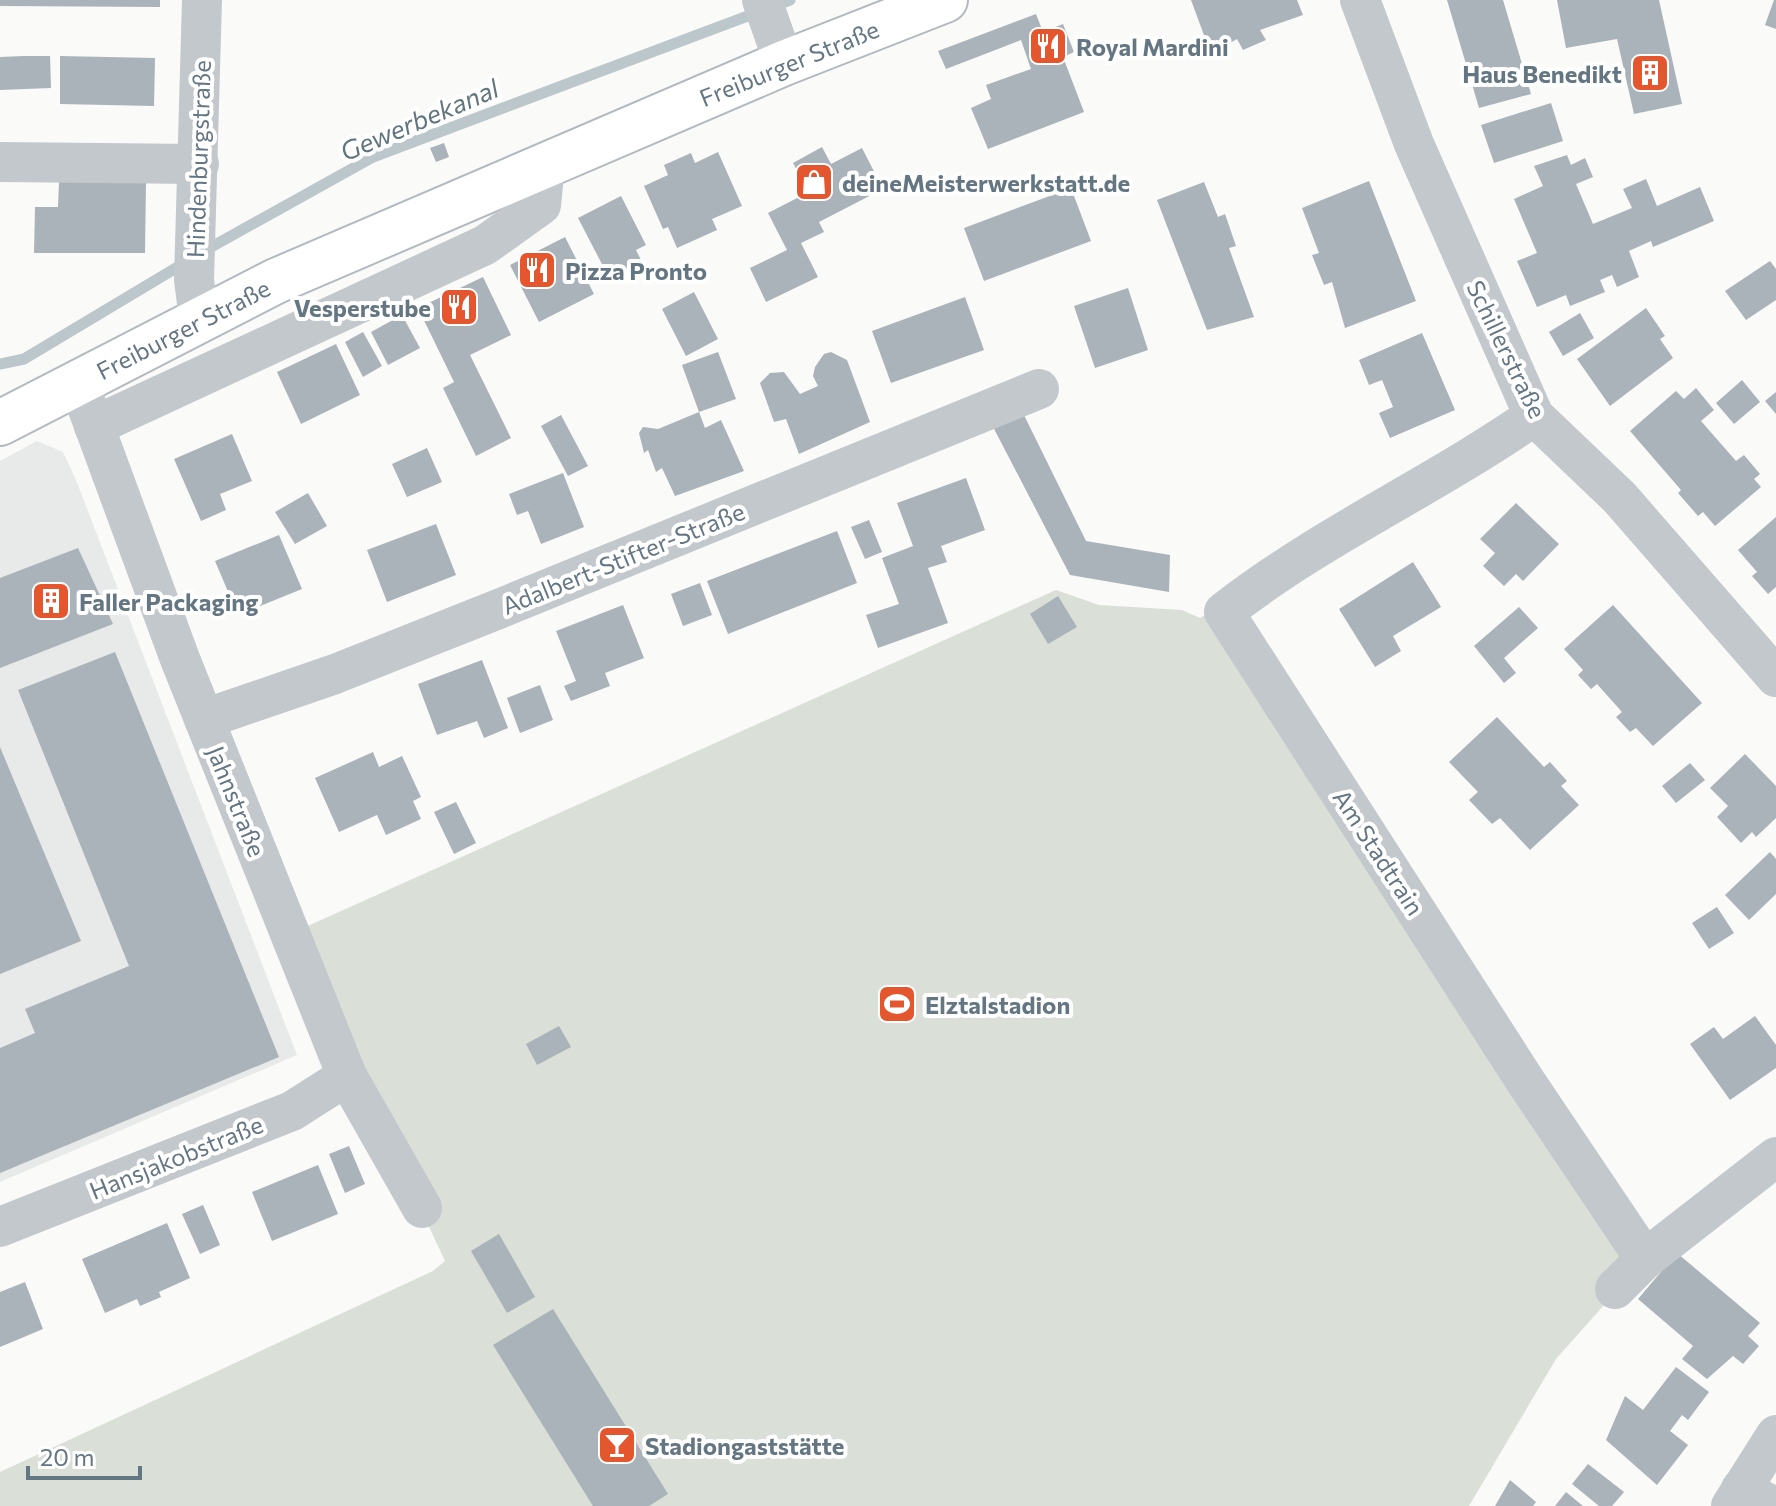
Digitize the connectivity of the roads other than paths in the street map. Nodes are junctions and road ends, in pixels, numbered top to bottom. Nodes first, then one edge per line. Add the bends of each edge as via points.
1 (202, 0) edge
2 (945, 0) edge
3 (1360, 0) edge
4 (773, 32) edge
5 (0, 162) edge
6 (199, 164) junction
7 (545, 165) junction
8 (197, 299) junction
9 (78, 382) junction
10 (1039, 389) dead end
11 (1534, 416) junction
12 (0, 423) edge
13 (94, 426) junction
14 (1776, 677) edge
15 (204, 719) junction
16 (347, 1076) junction
17 (1776, 1157) edge
18 (422, 1208) dead end
19 (0, 1227) edge
20 (1645, 1259) junction
21 (1615, 1289) dead end
22 (1776, 1435) edge
23 (1748, 1500) edge

1 - 6 street, Hindenburgstraße
2 - 4 street, Freiburger Straße
3 - 11 street, Schillerstraße via 1414,144
4 - 7 street, Freiburger Straße
5 - 6 street
6 - 8 street, Hindenburgstraße
7 - 8 street, Freiburger Straße
7 - 13 street, Freiburger Straße via 541,205 485,245
8 - 9 street, Freiburger Straße
9 - 12 street, Freiburger Straße
9 - 13 street, Jahnstraße
10 - 15 street, Adalbert-Stifter-Straße via 335,674
11 - 14 street, Schillerstraße via 1620,498
11 - 20 street, Am Stadtrain via 1485,451 1297,559 1224,612
13 - 15 street, Jahnstraße
15 - 16 street, Jahnstraße
16 - 18 street, Jahnstraße
16 - 19 street, Hansjakobstraße via 292,1111
17 - 20 street
20 - 21 street
22 - 23 street

